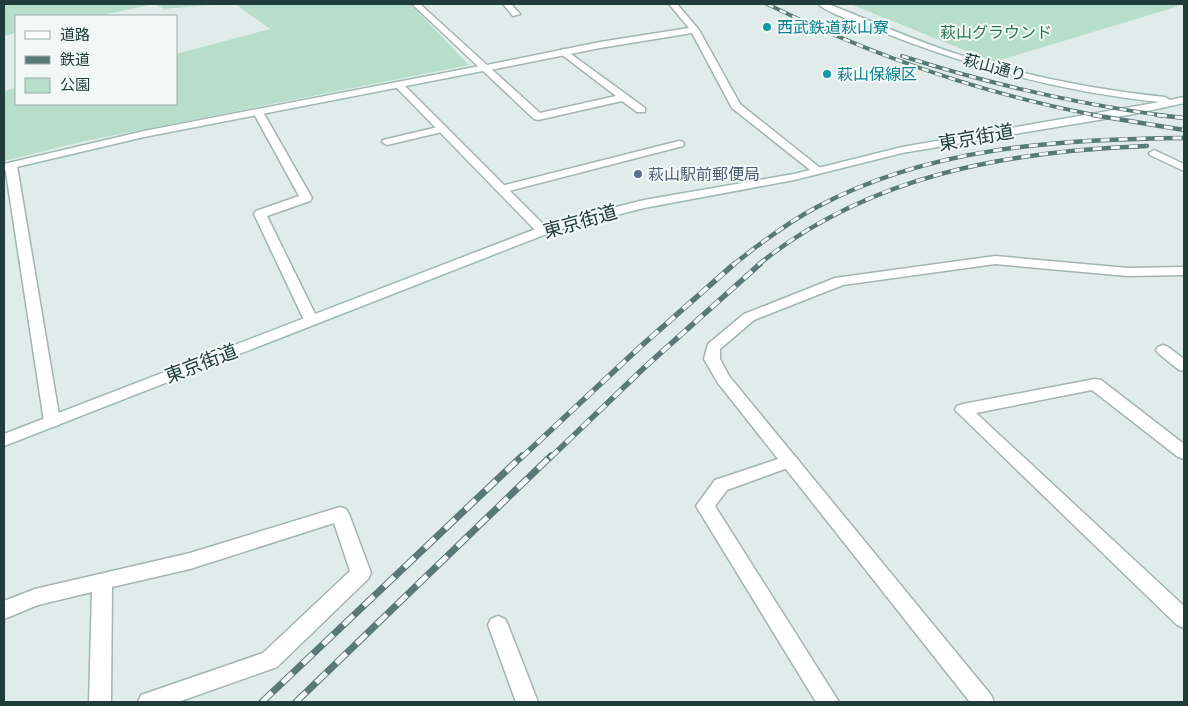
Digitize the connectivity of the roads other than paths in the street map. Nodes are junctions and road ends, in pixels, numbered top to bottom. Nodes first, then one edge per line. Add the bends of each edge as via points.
1 (416, 4) edge
2 (506, 4) edge
3 (673, 4) edge
4 (822, 4) edge
5 (516, 14) dead end
6 (695, 30) junction
7 (564, 52) junction
8 (486, 68) junction
9 (398, 85) junction
10 (625, 97) junction
11 (1180, 101) edge
12 (641, 110) dead end
13 (258, 112) junction
14 (442, 129) junction
15 (387, 142) dead end
16 (679, 144) dead end
17 (1154, 153) dead end
18 (7, 166) edge
19 (1184, 168) edge
20 (818, 171) junction
21 (502, 189) junction
22 (543, 231) junction
23 (1184, 271) edge
24 (312, 320) junction
25 (1163, 350) dead end
26 (1184, 366) edge
27 (52, 421) junction
28 (4, 440) edge
29 (1184, 453) edge
30 (790, 461) junction
31 (102, 582) junction
32 (4, 610) edge
33 (1184, 619) edge
34 (498, 625) dead end
35 (100, 702) edge
36 (149, 702) edge
37 (527, 702) edge
38 (828, 702) edge
39 (982, 702) edge

1 - 8 street
2 - 5 street
3 - 6 street
4 - 11 street, 萩山通り via 922,44 997,69 1127,95
6 - 7 street
6 - 20 street via 736,106
7 - 8 street
7 - 10 street
8 - 9 street
8 - 10 street via 538,116
9 - 13 street
9 - 14 street
10 - 12 street
11 - 20 street, 東京街道 via 902,150
13 - 18 street
13 - 24 street via 306,198 260,214
14 - 15 street
14 - 21 street
16 - 21 street
17 - 19 street
18 - 27 street
20 - 22 street, 東京街道 via 644,204
21 - 22 street
22 - 24 street, 東京街道
23 - 30 street via 1128,272 995,260 840,281 749,317 713,347 712,358 723,379
24 - 27 street, 東京街道
25 - 26 street
27 - 28 street, 東京街道
29 - 33 street via 1095,384 963,410
30 - 38 street via 721,485 705,506
30 - 39 street
31 - 32 street via 35,597
31 - 35 street
31 - 36 street via 190,561 340,514 361,573 270,660
34 - 37 street

